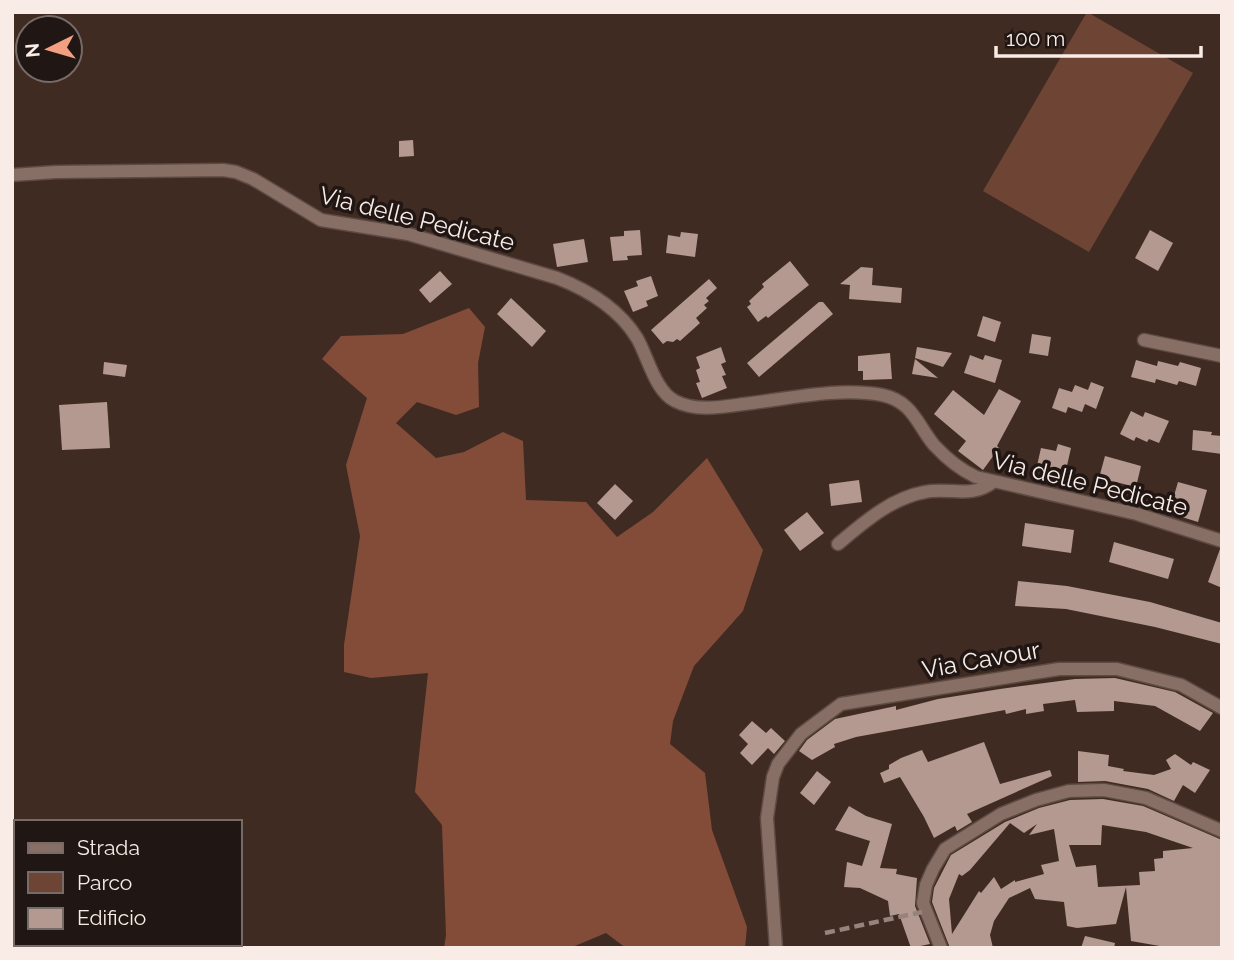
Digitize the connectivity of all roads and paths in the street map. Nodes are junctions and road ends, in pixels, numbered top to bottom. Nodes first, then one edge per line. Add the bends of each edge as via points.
1 (12, 175) edge
2 (1144, 341) dead end
3 (1222, 356) edge
4 (993, 482) junction
5 (1222, 541) edge
6 (838, 544) dead end
7 (1222, 708) edge
8 (1222, 831) edge
9 (776, 948) edge
10 (941, 948) edge

1 - 4 street, Via delle Pedicate via 236,172 321,220 408,234 577,286 626,323 662,388 676,402 713,408 840,394 882,395 909,409 949,459 973,476
2 - 3 street
4 - 5 street, Via delle Pedicate via 1112,508
4 - 6 street via 973,492 938,490 910,496 872,517
7 - 9 street, Via Cavour via 1181,685 1117,669 1059,668 841,704 801,734 773,777 768,818
8 - 10 street via 1146,798 1104,790 1069,791 1001,814 945,849 933,869 923,903

